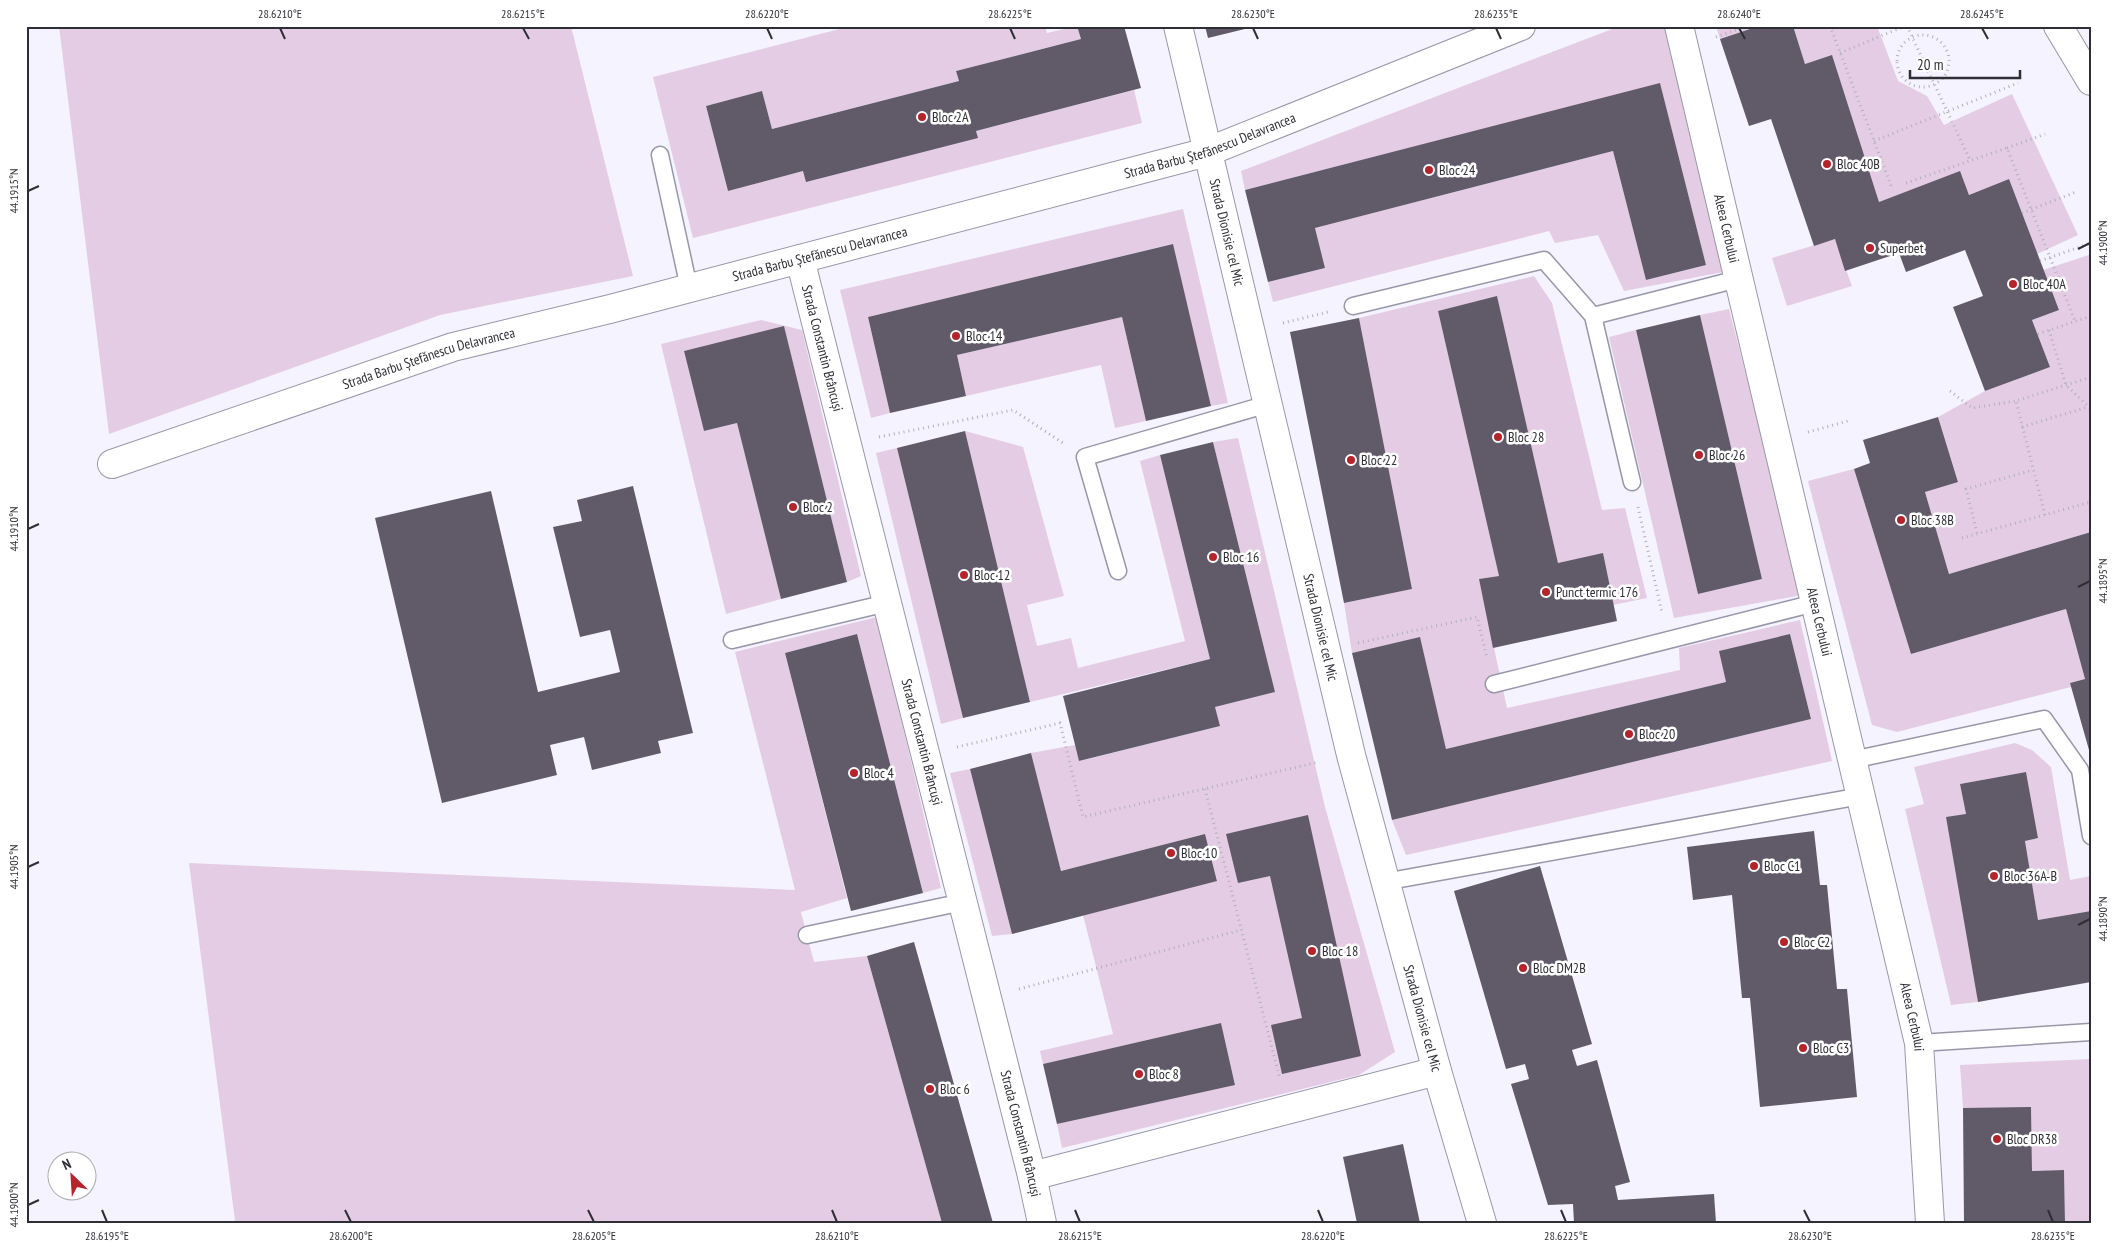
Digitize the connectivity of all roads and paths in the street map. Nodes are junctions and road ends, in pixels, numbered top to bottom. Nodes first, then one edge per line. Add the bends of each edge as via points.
1 (1178, 26) edge
2 (1521, 26) edge
3 (1679, 26) edge
4 (1748, 26) edge
5 (1830, 26) edge
6 (1906, 26) edge
7 (2058, 26) edge
8 (1719, 36) dead end
9 (1912, 37) junction
10 (1840, 53) junction
11 (2091, 81) edge
12 (2018, 84) dead end
13 (1935, 85) junction
14 (1948, 111) junction
15 (2045, 134) dead end
16 (1874, 141) junction
17 (2007, 148) junction
18 (1207, 152) junction
19 (660, 155) dead end
20 (1970, 160) junction
21 (1906, 183) dead end
22 (1892, 188) dead end
23 (2076, 192) dead end
24 (2031, 209) junction
25 (2022, 213) dead end
26 (2091, 243) edge
27 (2050, 258) junction
28 (800, 259) junction
29 (2040, 262) dead end
30 (1738, 279) junction
31 (689, 288) junction
32 (1353, 306) joint
33 (1593, 316) junction
34 (2091, 316) edge
35 (2076, 321) junction
36 (2049, 330) junction
37 (1250, 331) junction
38 (2038, 334) dead end
39 (2091, 376) edge
40 (2066, 385) junction
41 (1950, 391) dead end
42 (2016, 401) junction
43 (1268, 404) junction
44 (2090, 408) edge
45 (1848, 421) dead end
46 (2022, 427) junction
47 (1776, 440) junction
48 (847, 444) junction
49 (1084, 457) junction
50 (112, 464) dead end
51 (2033, 470) junction
52 (1632, 482) joint
53 (2091, 502) edge
54 (2045, 515) junction
55 (1977, 533) junction
56 (1962, 538) dead end
57 (1118, 571) dead end
58 (887, 603) junction
59 (1815, 603) junction
60 (732, 640) dead end
61 (1668, 640) junction
62 (1326, 650) junction
63 (1494, 684) joint
64 (926, 754) junction
65 (1351, 755) junction
66 (1852, 760) junction
67 (1205, 789) junction
68 (1861, 796) junction
69 (2091, 836) edge
70 (1384, 882) junction
71 (963, 902) junction
72 (1241, 930) junction
73 (807, 935) dead end
74 (987, 997) junction
75 (2091, 1032) edge
76 (1919, 1043) junction
77 (1437, 1071) junction
78 (1288, 1111) junction
79 (1032, 1176) junction
80 (1042, 1223) edge
81 (1482, 1223) edge
82 (1930, 1223) edge

1 - 18 street, Strada Dionisie cel Mic
2 - 18 street, Strada Barbu Ștefănescu Delavrancea
3 - 30 street, Aleea Cerbului
4 - 8 path
5 - 10 path
6 - 9 path
6 - 10 path
7 - 11 street
9 - 13 path
9 - 13 path via 1929,35 1937,38 1948,51 1949,68
9 - 13 path via 1900,50 1897,67 1914,86
10 - 16 path
12 - 14 path
13 - 14 path
14 - 16 path
14 - 20 path
15 - 17 path
16 - 22 path
17 - 20 path
17 - 24 path
18 - 28 street, Strada Barbu Ștefănescu Delavrancea
18 - 37 street, Strada Dionisie cel Mic
19 - 31 lane
20 - 21 path
23 - 24 path
24 - 25 path
24 - 27 path
26 - 27 path
27 - 29 path
27 - 35 path
28 - 31 street, Strada Barbu Ștefănescu Delavrancea
28 - 48 street, Strada Constantin Brâncuși
30 - 33 lane
30 - 47 street, Aleea Cerbului
31 - 50 street, Strada Barbu Ștefănescu Delavrancea via 453,347
32 - 33 lane via 1544,260
32 - 37 path
33 - 52 lane
34 - 35 path
35 - 36 path
36 - 38 path
36 - 40 path
37 - 43 street, Strada Dionisie cel Mic
39 - 40 path
40 - 42 path
40 - 44 path
41 - 42 path via 1972,408
42 - 46 path
43 - 49 lane
43 - 62 street, Strada Dionisie cel Mic
44 - 46 path
45 - 47 path
46 - 51 path
47 - 59 street, Aleea Cerbului
48 - 49 path via 1013,410
48 - 58 street, Strada Constantin Brâncuși
49 - 57 lane
51 - 54 path
51 - 55 path via 1966,489
52 - 61 path
53 - 54 path
54 - 55 path
55 - 56 path
58 - 60 lane
58 - 64 street, Strada Constantin Brâncuși
59 - 61 lane
59 - 66 street, Aleea Cerbului
61 - 63 lane
62 - 63 path via 1477,617
62 - 65 street, Strada Dionisie cel Mic
64 - 67 path via 1060,724 1083,817
64 - 71 street, Strada Constantin Brâncuși
65 - 67 path
65 - 70 street, Strada Dionisie cel Mic
66 - 68 street, Aleea Cerbului
66 - 69 lane via 2044,719 2080,770
67 - 72 path
68 - 70 lane
68 - 76 street, Aleea Cerbului
70 - 77 street, Strada Dionisie cel Mic
71 - 73 lane
71 - 74 street, Strada Constantin Brâncuși
72 - 74 path
72 - 78 path
74 - 79 street, Strada Constantin Brâncuși
75 - 76 lane
76 - 82 street, Aleea Cerbului
77 - 78 street
77 - 81 street, Strada Dionisie cel Mic
78 - 79 street
79 - 80 street, Strada Constantin Brâncuși

